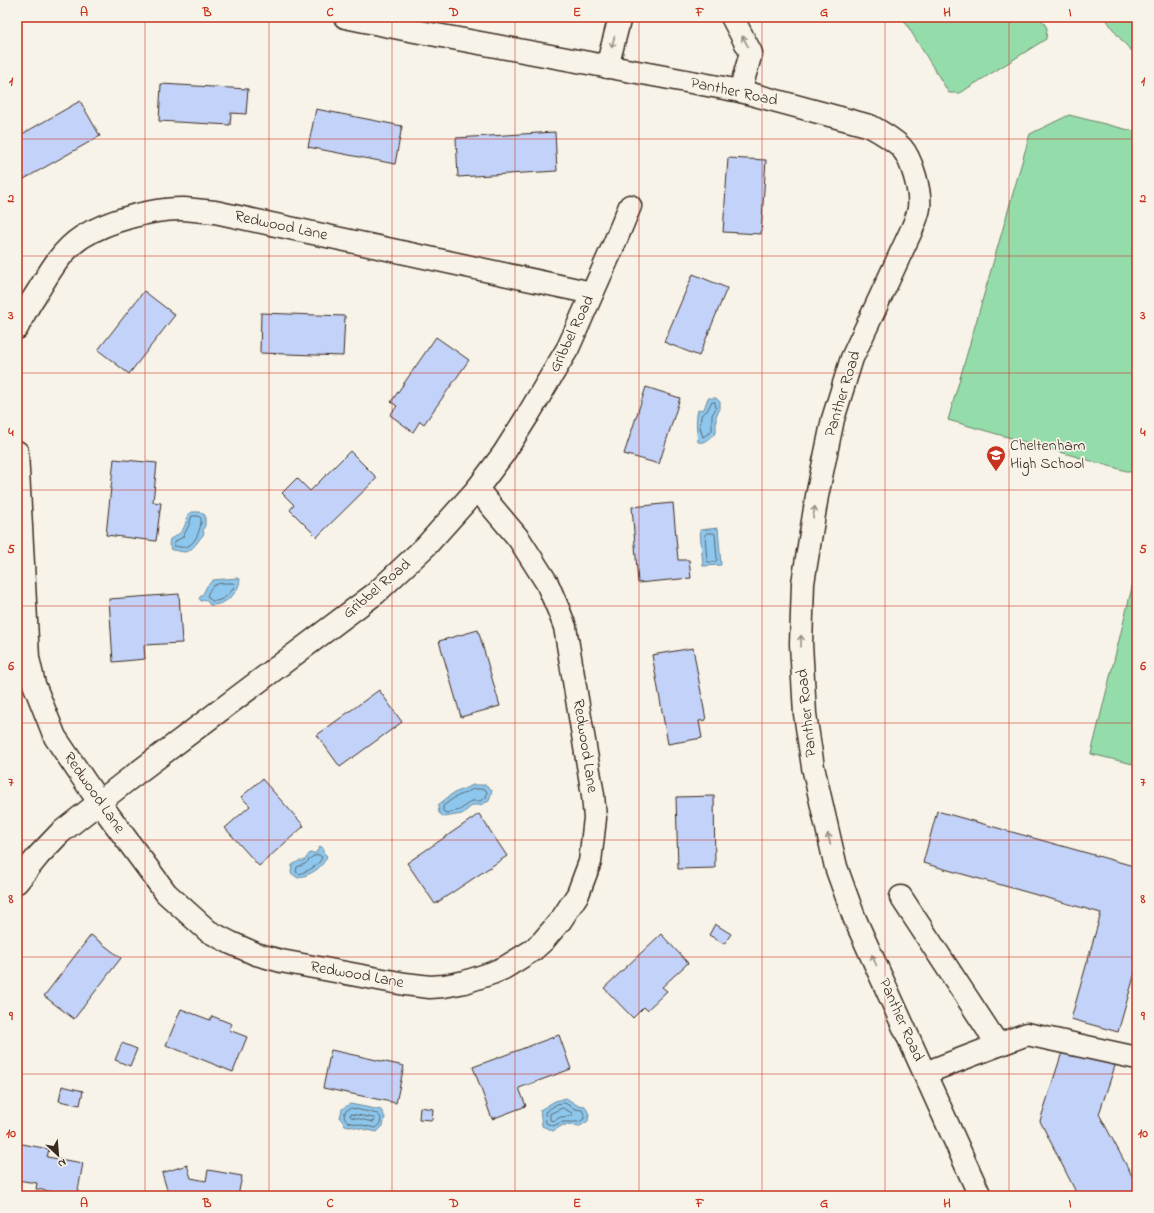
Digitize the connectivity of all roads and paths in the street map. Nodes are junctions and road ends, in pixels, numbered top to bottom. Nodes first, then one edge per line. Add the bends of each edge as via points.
1 (345, 17) edge
2 (620, 17) edge
3 (732, 17) edge
4 (399, 23) edge
5 (607, 66) junction
6 (740, 91) junction
7 (630, 206) dead end
8 (592, 293) junction
9 (17, 328) edge
10 (17, 452) edge
11 (477, 489) junction
12 (99, 802) junction
13 (17, 882) edge
14 (901, 897) dead end
15 (998, 1045) junction
16 (1137, 1058) edge
17 (924, 1073) junction
18 (980, 1196) edge

1 - 4 street, Panther Road
2 -> 5 street
6 -> 3 street via 752,53
4 - 5 street, Panther Road
5 - 6 street, Panther Road
17 -> 6 street, Panther Road via 854,917 836,867 813,767 805,714 801,644 803,583 833,419 852,358 912,229 919,209 919,189 913,169 902,148 885,134 870,126
7 - 8 street, Gribbel Road
8 - 9 street, Redwood Lane via 215,212 183,209 152,212 129,218 81,237 54,265
8 - 11 street, Gribbel Road via 568,348 504,453
10 - 12 street, Redwood Lane via 28,658 55,737
11 - 12 street, Gribbel Road via 426,546 376,593
11 - 12 street, Redwood Lane via 519,539 544,576 559,611 565,627 593,795 595,818 590,862 578,894 561,920 533,950 492,973 465,982 430,987 256,954 208,931 166,893
12 - 13 street, Gribbel Road via 60,833
14 - 15 street
15 - 16 street via 1027,1034
15 - 17 street
17 - 18 street, Panther Road

